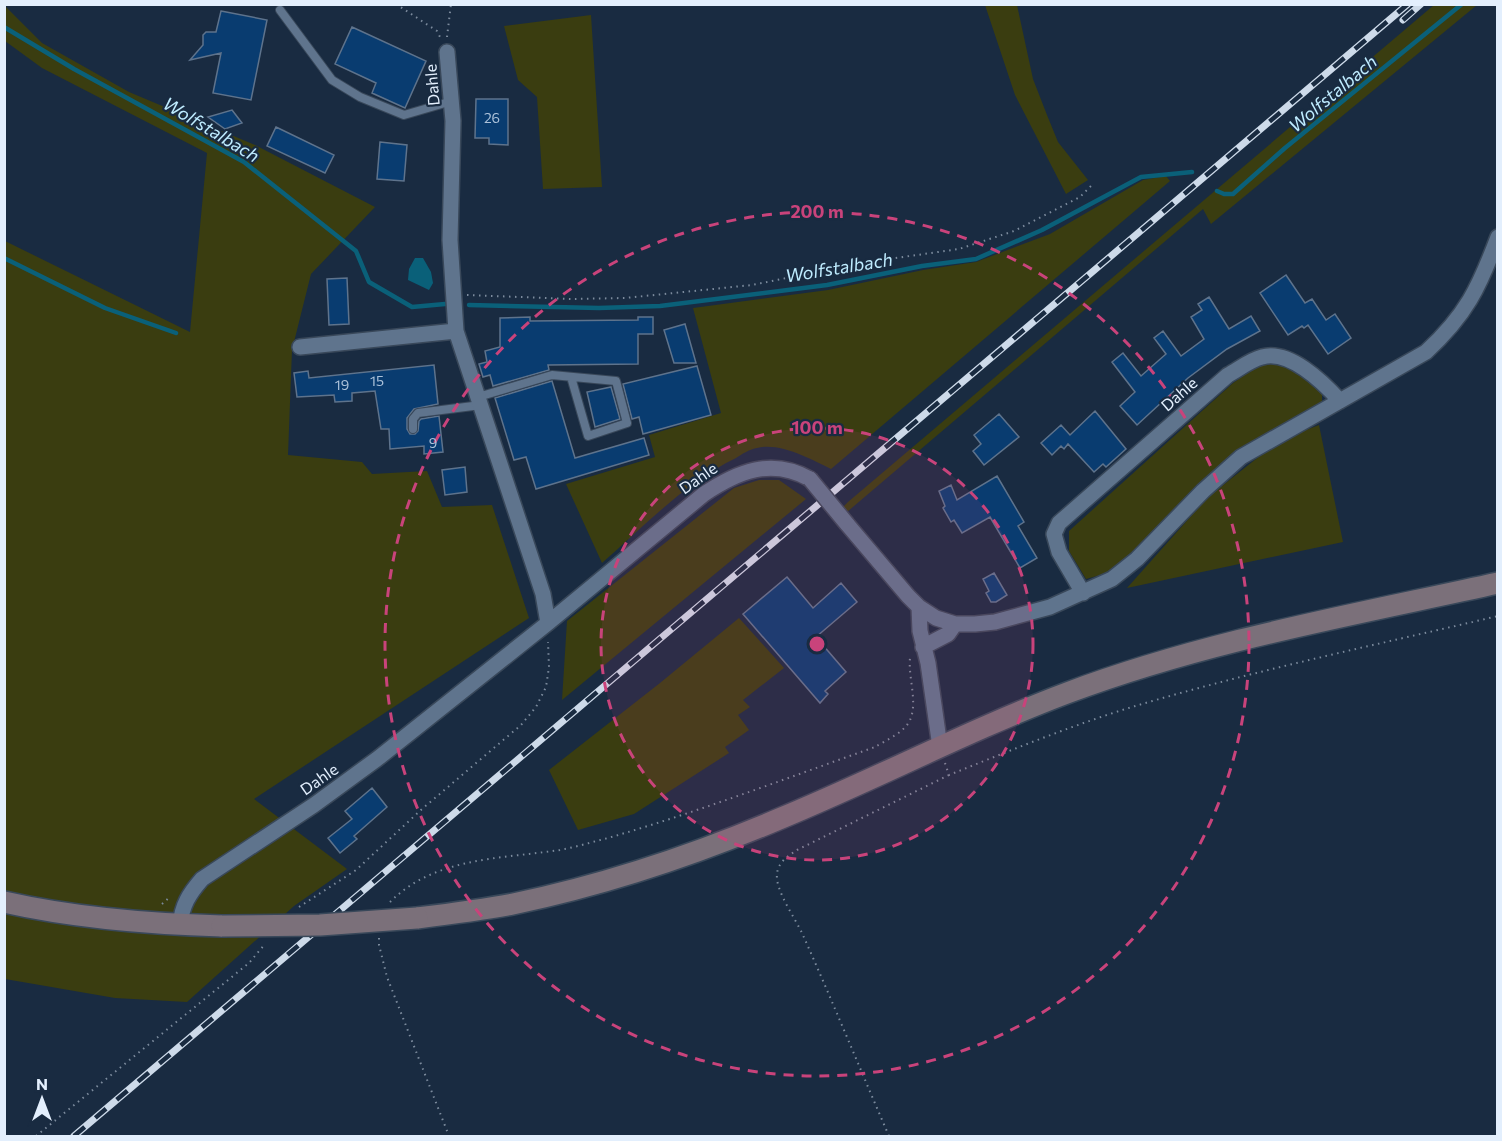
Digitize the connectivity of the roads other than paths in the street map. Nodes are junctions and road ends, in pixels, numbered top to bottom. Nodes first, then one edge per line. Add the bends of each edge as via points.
1 (280, 10) dead end
2 (447, 52) road end
3 (452, 101) junction
4 (1497, 237) edge
5 (456, 331) junction
6 (300, 347) dead end
7 (571, 377) junction
8 (480, 401) junction
9 (1340, 401) junction
10 (413, 429) dead end
11 (1497, 583) edge
12 (1083, 593) junction
13 (919, 607) junction
14 (548, 623) junction
15 (955, 624) junction
16 (923, 647) junction
17 (940, 747) junction
18 (4, 902) edge
19 (180, 925) junction

1 - 3 lane via 332,81 360,97 404,115
2 - 3 street, Dahle
3 - 5 street, Dahle via 450,240
4 - 9 street, Dahle via 1469,304 1449,331 1426,352
5 - 6 street
5 - 8 street, Dahle
7 - 7 lane via 616,381 627,423 588,436
7 - 8 lane via 552,375
8 - 10 lane via 418,413
8 - 14 street, Dahle via 543,594
9 - 12 street, Dahle via 1241,457 1137,559 1112,579
9 - 12 street, Dahle via 1292,360 1277,355 1260,357 1228,375 1059,523 1054,534 1059,552
11 - 17 main road via 1185,655 1068,693
12 - 15 street, Dahle via 995,622
13 - 14 street, Dahle, bridge via 810,479 798,472 755,469 729,477 704,494
13 - 15 street, Dahle
13 - 16 street
14 - 19 street, Dahle via 377,759 202,879 189,894
15 - 16 street via 948,634
16 - 17 street
17 - 19 main road, bridge via 780,819 693,852 597,883 516,903 417,918 320,926
18 - 19 main road

